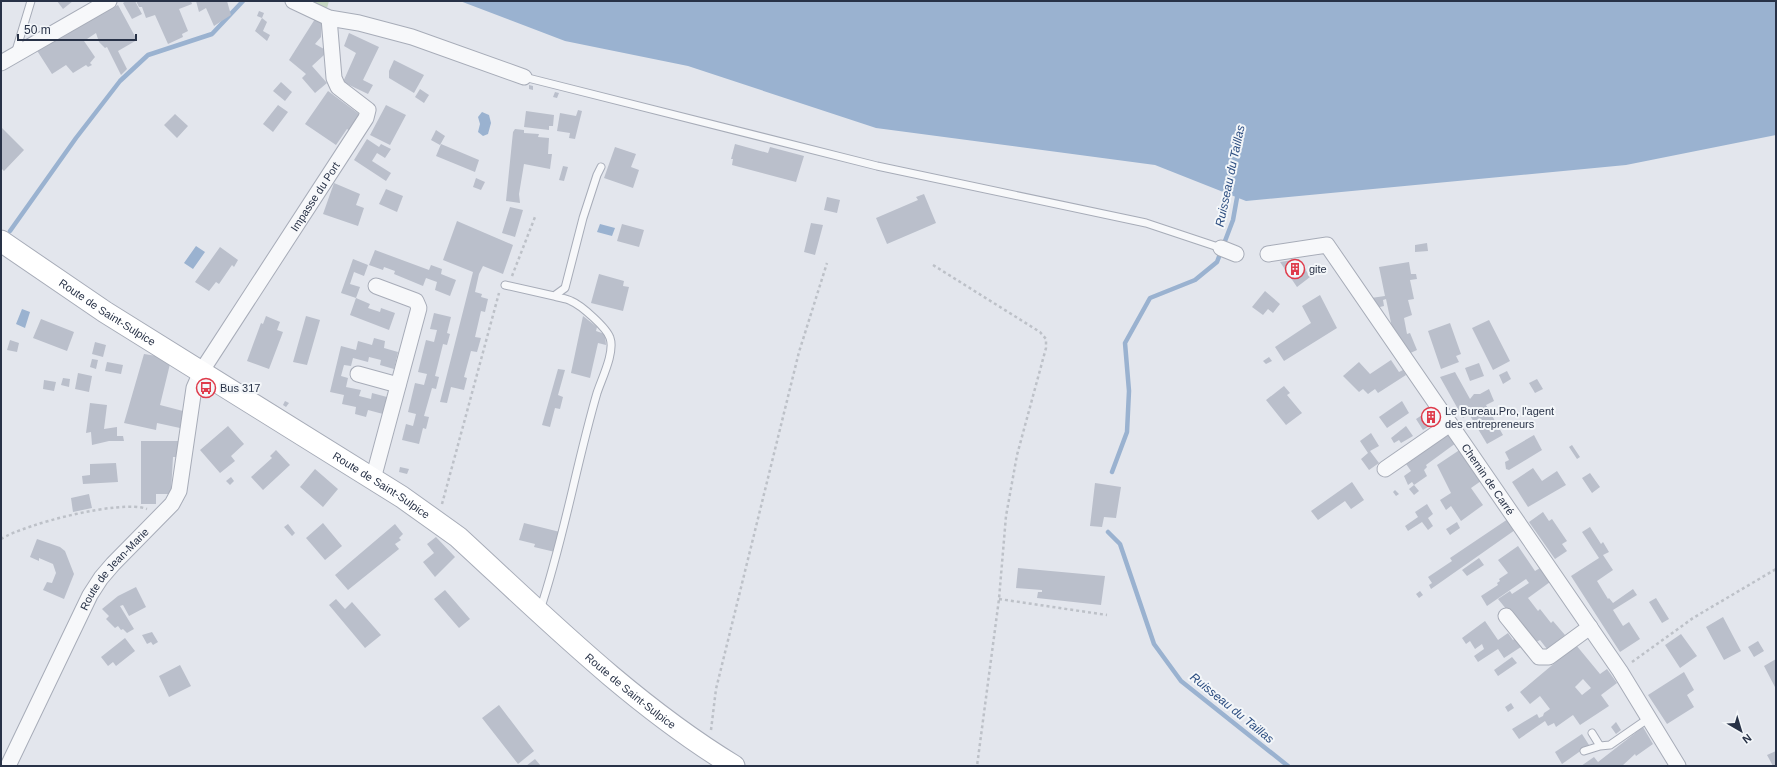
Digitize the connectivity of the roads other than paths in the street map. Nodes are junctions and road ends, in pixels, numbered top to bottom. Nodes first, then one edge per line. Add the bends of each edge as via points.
1 (31, 1) edge
2 (110, 1) edge
3 (293, 1) edge
4 (329, 18) junction
5 (14, 56) junction
6 (1, 63) edge
7 (524, 77) joint
8 (601, 167) dead end
9 (1, 241) edge
10 (1221, 248) joint
11 (1236, 254) dead end
12 (1268, 254) dead end
13 (505, 285) road end
14 (376, 286) dead end
15 (554, 296) junction
16 (201, 372) junction
17 (358, 374) dead end
18 (398, 386) junction
19 (1450, 424) junction
20 (1385, 469) dead end
21 (373, 479) junction
22 (540, 612) junction
23 (1506, 616) dead end
24 (1590, 627) junction
25 (1649, 718) junction
26 (1592, 733) dead end
27 (1600, 746) junction
28 (1584, 751) dead end
29 (8, 766) edge
30 (734, 766) edge
31 (1678, 766) edge

1 - 5 lane
2 - 5 street
3 - 4 street
4 - 7 street via 412,37
4 - 16 street, Impasse du Port via 334,78 338,87 368,110 366,118
5 - 6 street
7 - 10 lane via 877,166 1146,223
8 - 15 lane via 583,218 565,288
9 - 16 main road, Route de Saint-Sulpice via 105,312
10 - 11 street
12 - 19 street, Chemin de Carré via 1327,245
13 - 15 lane
14 - 18 street via 414,300 419,308
15 - 22 lane via 570,300 580,306 610,336 612,344
16 - 21 main road, Route de Saint-Sulpice
16 - 29 street, Route de Jean-Marie via 194,388 179,491 172,504 113,564 90,595
17 - 18 street
18 - 21 street
19 - 20 street
19 - 24 street, Chemin de Carré
21 - 22 main road, Route de Saint-Sulpice via 458,538
22 - 30 main road, Route de Saint-Sulpice via 663,718
23 - 24 street via 1539,656 1549,657
24 - 25 street, Chemin de Carré
25 - 27 lane via 1610,745
25 - 31 street, Chemin de Carré
26 - 27 lane
27 - 28 lane

